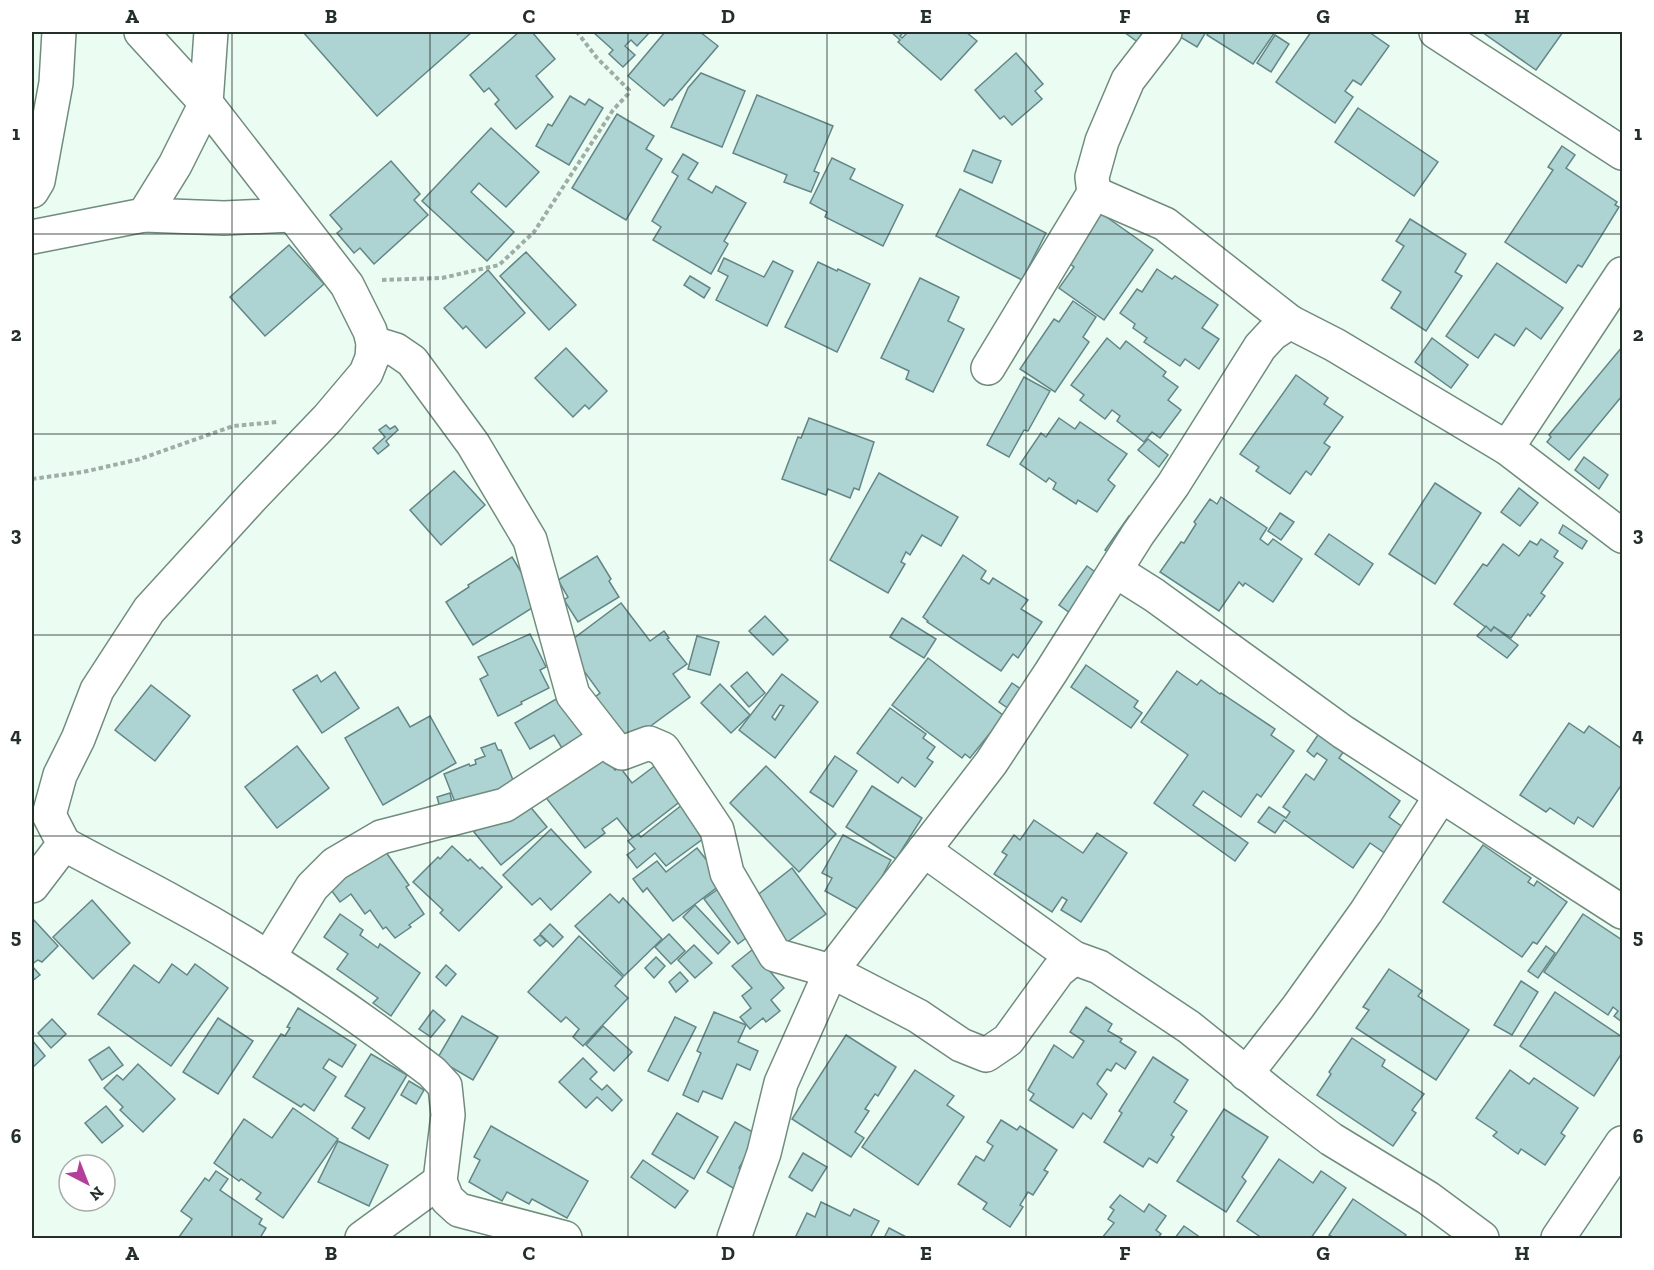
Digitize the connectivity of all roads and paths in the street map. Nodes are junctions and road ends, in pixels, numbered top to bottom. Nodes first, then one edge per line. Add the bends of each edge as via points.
1 (58, 32) edge
2 (141, 32) edge
3 (211, 32) edge
4 (577, 32) edge
5 (1165, 32) edge
6 (1436, 32) edge
7 (206, 103) junction
8 (1623, 153) edge
9 (32, 192) edge
10 (1094, 194) junction
11 (144, 215) junction
12 (291, 215) junction
13 (32, 237) edge
14 (1623, 274) edge
15 (347, 285) junction
16 (1290, 322) junction
17 (373, 344) junction
18 (988, 368) dead end
19 (328, 418) junction
20 (1507, 448) junction
21 (32, 479) edge
22 (1623, 536) edge
23 (1116, 571) junction
24 (606, 739) junction
25 (1441, 796) junction
26 (40, 810) edge
27 (64, 844) junction
28 (924, 850) junction
29 (32, 886) edge
30 (1623, 912) edge
31 (1074, 958) junction
32 (270, 959) junction
33 (831, 971) junction
34 (1246, 1074) junction
35 (1623, 1143) edge
36 (440, 1181) junction
37 (362, 1239) edge
38 (564, 1239) edge
39 (734, 1239) edge
40 (1482, 1239) edge
41 (1558, 1239) edge

1 - 9 street via 54,94 38,181
2 - 7 street
3 - 7 street
4 - 15 path via 629,90 534,232 499,265 442,278
5 - 10 street via 1128,80 1102,141 1092,177
6 - 8 street
7 - 11 street
7 - 12 street
10 - 16 street via 1166,224
10 - 18 street
11 - 12 street
11 - 13 street
12 - 15 street
14 - 20 street
15 - 17 street
16 - 20 street
16 - 23 street via 1260,347
17 - 19 street via 366,373
17 - 24 street via 396,350 412,361 479,454 530,540 573,695
19 - 21 path via 233,426 140,459
19 - 26 street via 144,618 97,690 78,739
20 - 22 street
23 - 25 street via 1343,732
23 - 28 street via 992,763
24 - 32 street via 505,805 381,837 334,864 312,887
24 - 33 street via 622,753 649,743 663,749 717,830 728,873 775,955
25 - 30 street
25 - 34 street via 1366,912
26 - 27 street
27 - 29 street
27 - 32 street
28 - 31 street
28 - 33 street
31 - 33 street via 1058,971 1008,1040 986,1055 961,1045 918,1016
31 - 34 street via 1099,967 1189,1027
32 - 36 street via 384,1035 445,1086 448,1115
33 - 39 street via 780,1083 765,1153
34 - 40 street via 1331,1138 1428,1198
35 - 41 street
36 - 37 street
36 - 38 street via 447,1199 459,1210

